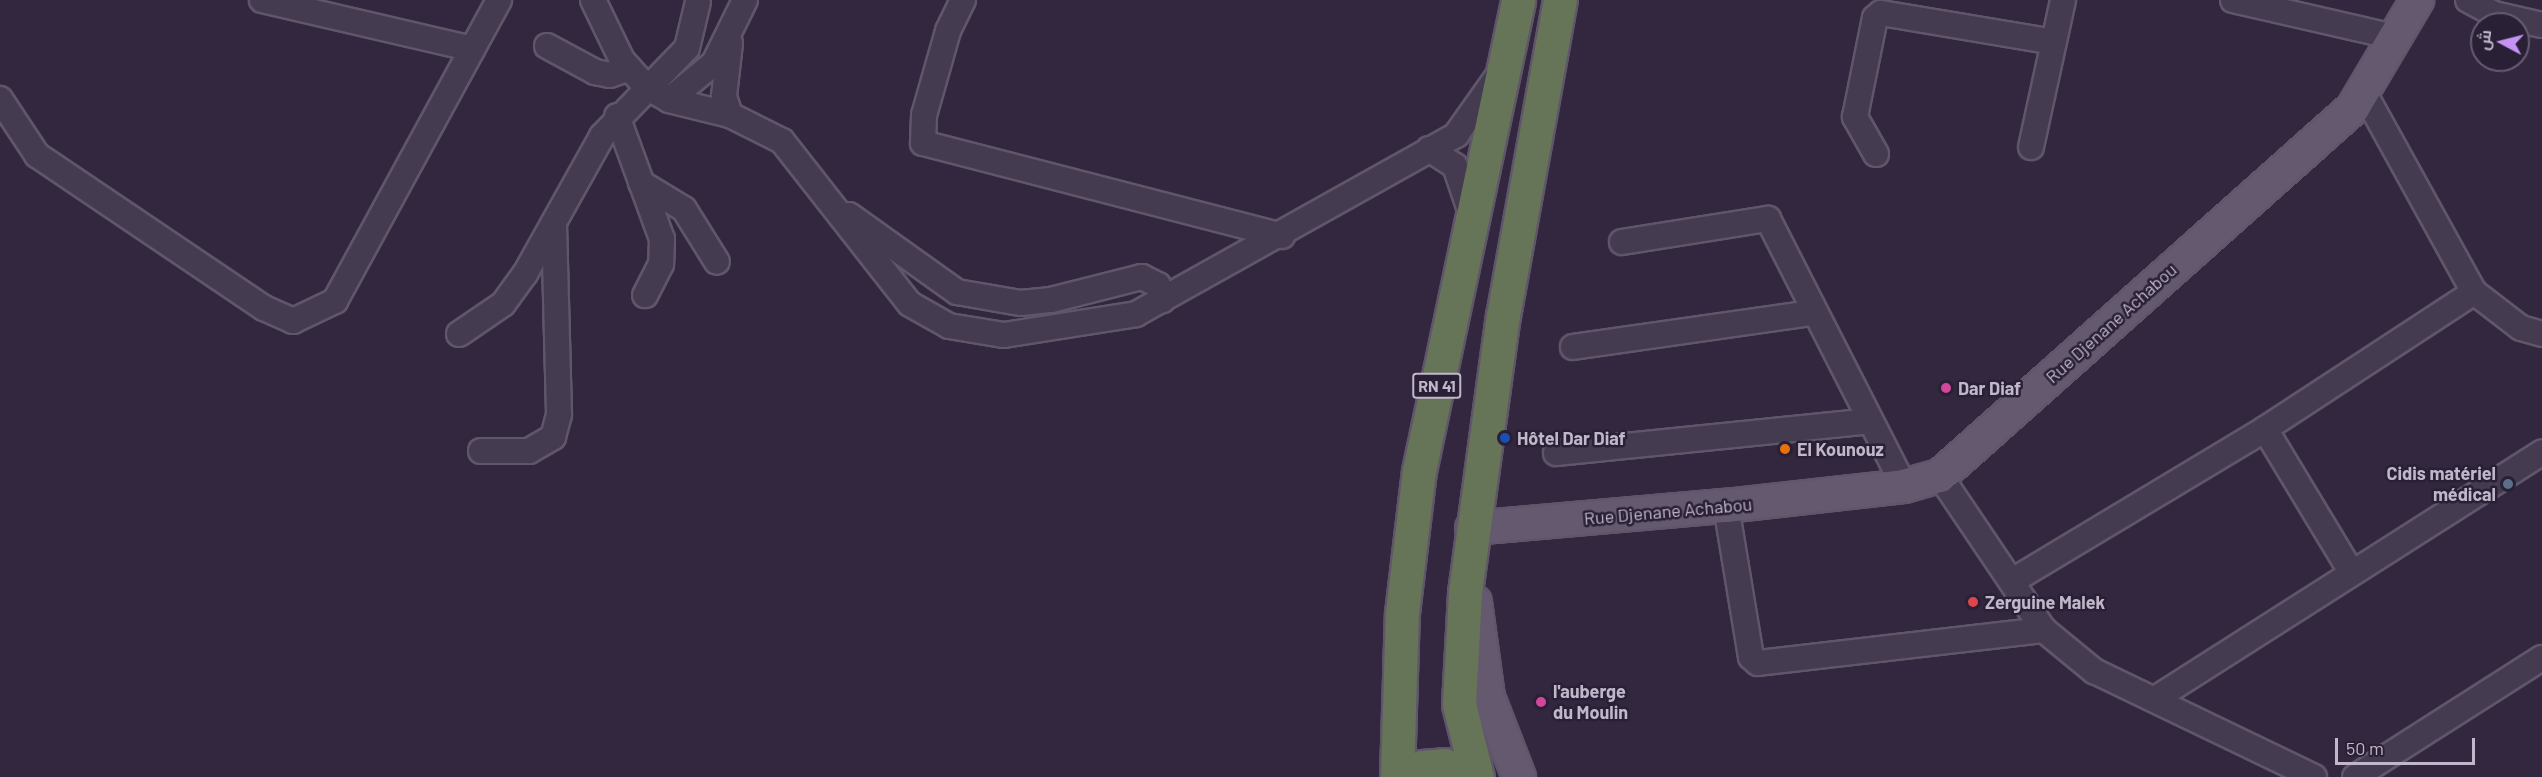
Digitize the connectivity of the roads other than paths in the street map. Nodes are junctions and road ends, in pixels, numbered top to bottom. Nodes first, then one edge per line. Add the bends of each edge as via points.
1 (262, 0) edge
2 (500, 0) edge
3 (593, 0) edge
4 (745, 0) edge
5 (963, 0) edge
6 (1518, 0) edge
7 (1560, 0) edge
8 (2063, 0) edge
9 (2417, 0) edge
10 (2468, 0) edge
11 (2246, 1) edge
12 (698, 2) dead end
13 (2513, 9) edge
14 (2542, 25) edge
15 (732, 32) junction
16 (2394, 37) junction
17 (2054, 42) junction
18 (547, 46) dead end
19 (472, 49) junction
20 (628, 68) junction
21 (1503, 69) junction
22 (646, 87) junction
23 (2362, 91) junction
24 (0, 99) edge
25 (669, 100) junction
26 (730, 115) junction
27 (617, 116) junction
28 (2031, 147) dead end
29 (1429, 149) junction
30 (1876, 154) dead end
31 (641, 183) junction
32 (819, 191) junction
33 (1472, 216) junction
34 (554, 221) junction
35 (1282, 236) junction
36 (1622, 242) dead end
37 (717, 262) dead end
38 (2474, 292) junction
39 (645, 295) dead end
40 (1162, 300) junction
41 (1813, 313) junction
42 (459, 334) dead end
43 (2542, 334) edge
44 (1573, 347) dead end
45 (1869, 421) junction
46 (2265, 429) junction
47 (481, 451) dead end
48 (2542, 452) edge
49 (1556, 453) dead end
50 (1940, 476) junction
51 (1904, 486) junction
52 (1726, 506) junction
53 (1471, 537) junction
54 (2352, 573) junction
55 (2014, 580) junction
56 (2044, 630) junction
57 (2542, 658) edge
58 (2155, 699) junction
59 (1397, 777) edge
60 (1405, 777) edge
61 (1472, 777) edge
62 (1477, 777) edge
63 (1519, 777) edge
64 (2314, 777) edge
65 (2355, 777) edge

1 - 19 street
2 - 19 street
3 - 20 street
4 - 15 street
5 - 35 street via 945,41 924,115 923,143
6 - 21 highway, RN 41
7 - 53 highway via 1526,178
8 - 17 street
9 - 16 main road, Rue Djenane Achabou
10 - 13 street
11 - 16 street
12 - 22 street via 687,48
13 - 14 street
15 - 25 street via 701,78
15 - 26 street via 725,68
16 - 23 main road, Rue Djenane Achabou
17 - 28 street
17 - 30 street via 1881,13 1875,18 1855,117
18 - 20 street via 596,72 610,75
19 - 24 street via 335,301 316,315 293,321 264,308 37,155
20 - 22 street
21 - 29 street via 1456,135
21 - 33 highway, RN 41
22 - 25 street
22 - 27 street
23 - 38 street
23 - 50 main road, Rue Djenane Achabou via 2353,108
25 - 26 street
26 - 32 street via 782,141
27 - 31 street
27 - 34 street
29 - 33 street via 1455,166
29 - 35 street
31 - 37 street via 684,209
31 - 39 street via 663,249
32 - 40 street via 957,292 1021,303 1051,300 1143,277 1158,285
32 - 40 street via 910,304 949,326 1004,334 1136,314
33 - 59 highway, RN 41 via 1409,543
34 - 42 street via 502,304
34 - 47 street via 559,414 553,437 529,451
35 - 40 street
36 - 41 street via 1764,216 1772,222
38 - 43 street via 2521,328
38 - 46 street
41 - 44 street
41 - 45 street
45 - 49 street
45 - 51 street
46 - 54 street
46 - 55 street
48 - 54 street
50 - 51 main road, Rue Djenane Achabou
50 - 55 street
51 - 52 main road, Rue Djenane Achabou
52 - 53 main road, Rue Djenane Achabou
52 - 56 street via 1752,657 1758,663
53 - 62 highway via 1458,685
53 - 63 main road via 1488,697
54 - 58 street
55 - 56 street
56 - 58 street via 2094,671
57 - 65 street
58 - 64 street
60 - 61 highway via 1422,767 1444,765

